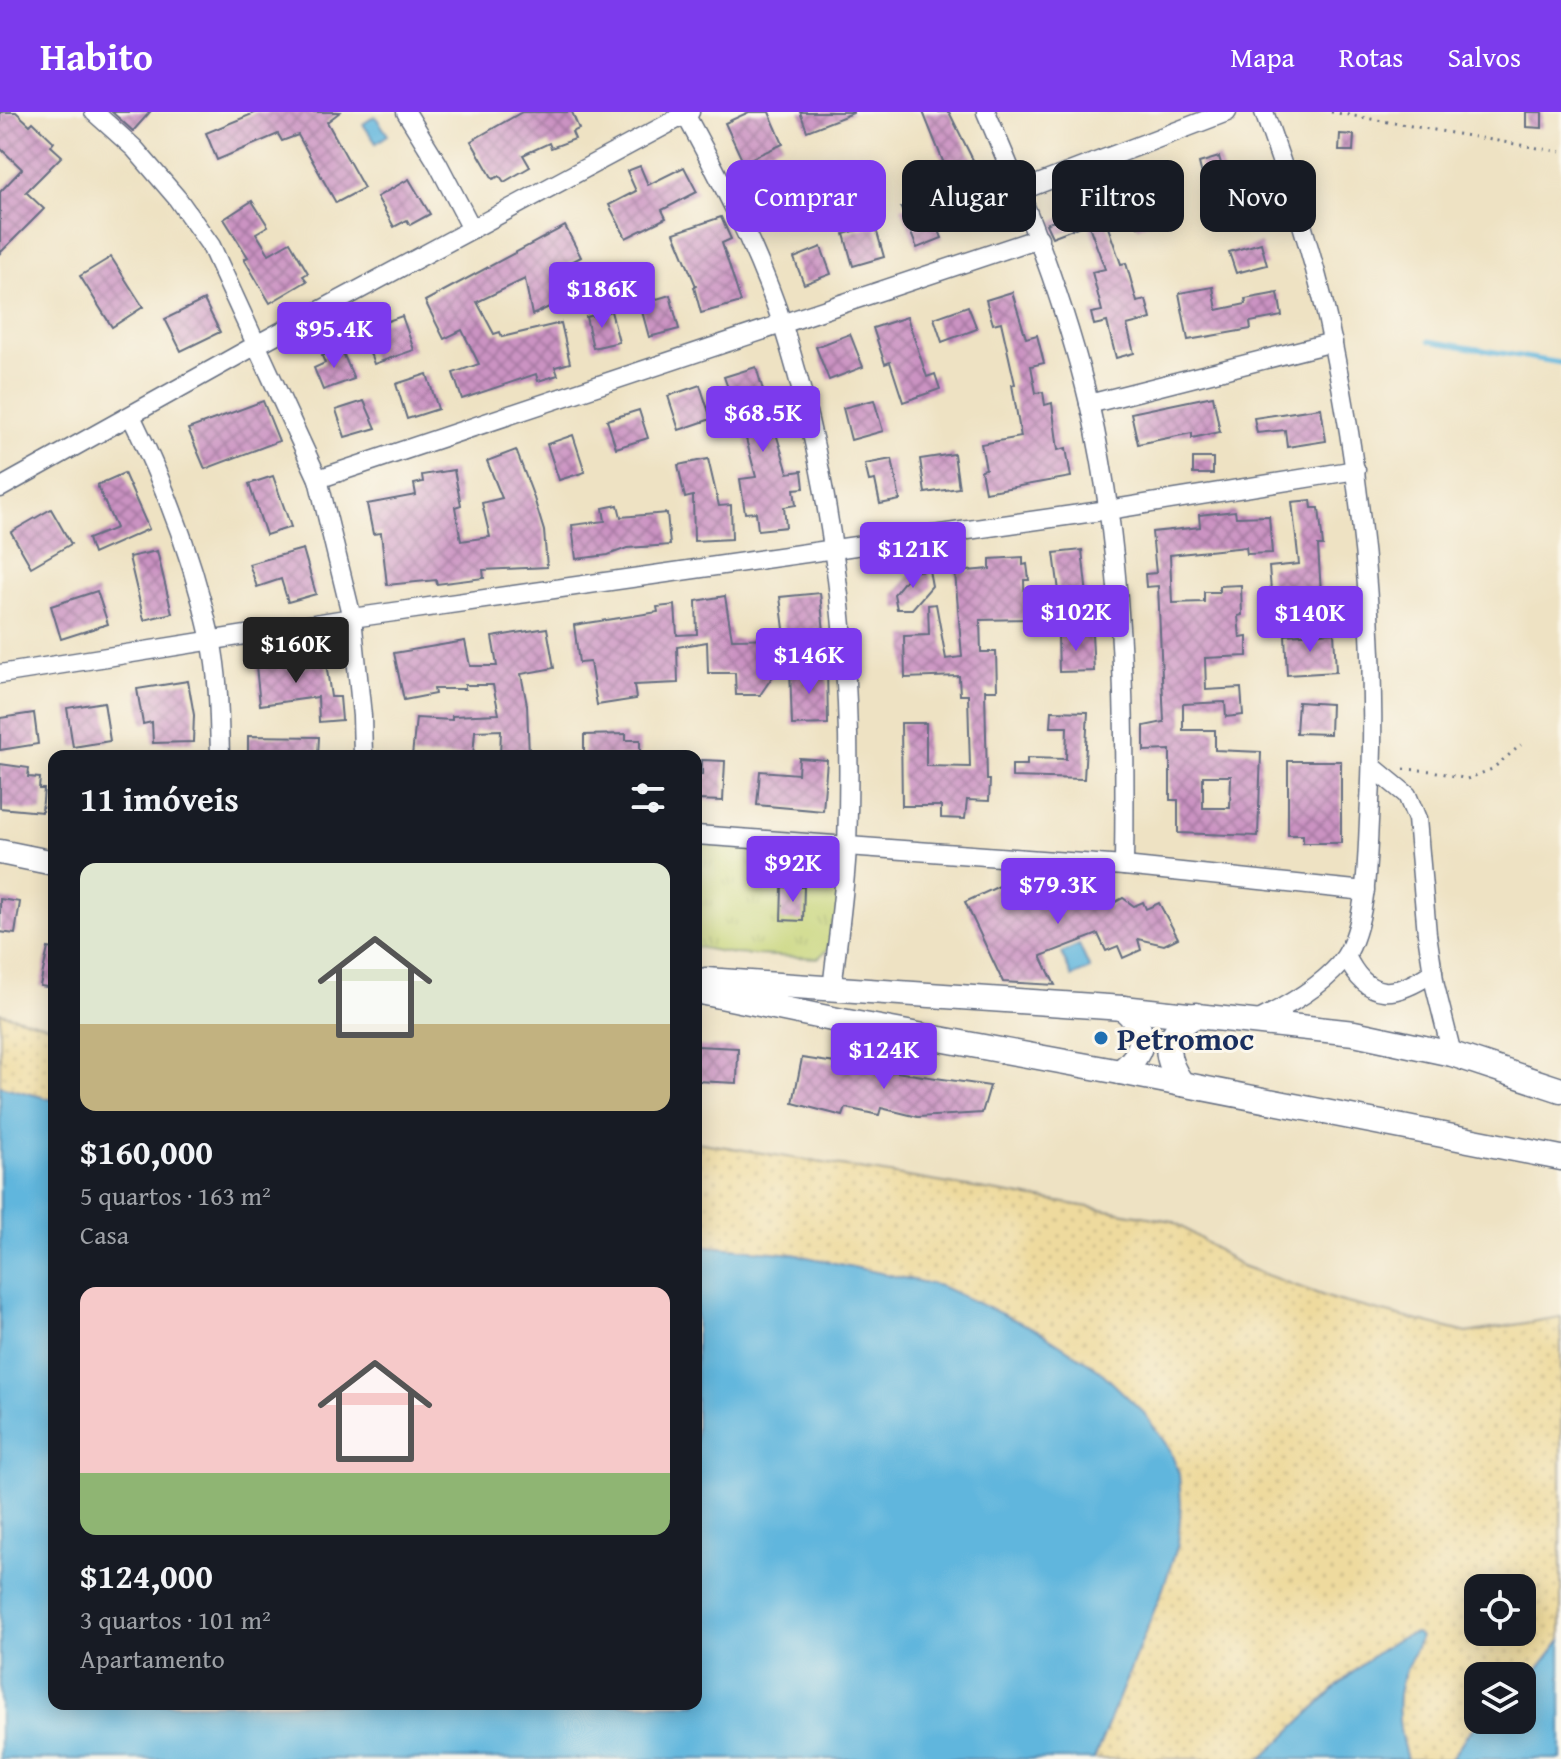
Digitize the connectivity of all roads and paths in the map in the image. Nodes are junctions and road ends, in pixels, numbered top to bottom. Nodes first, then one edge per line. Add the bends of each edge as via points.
1 (94, 112) edge
2 (406, 112) edge
3 (986, 112) edge
4 (1227, 112) edge
5 (1264, 112) edge
6 (1331, 112) edge
7 (687, 113) edge
8 (1561, 152) edge
9 (1007, 160) edge
10 (1036, 185) edge
11 (472, 229) junction
12 (1036, 231) edge
13 (1039, 238) junction
14 (782, 325) junction
15 (1333, 342) junction
16 (258, 344) junction
17 (1089, 404) junction
18 (131, 416) junction
19 (1356, 470) junction
20 (318, 479) junction
21 (0, 488) edge
22 (1108, 510) junction
23 (834, 549) junction
24 (352, 618) junction
25 (211, 642) junction
26 (0, 674) edge
27 (1521, 745) dead end
28 (220, 750) edge
29 (363, 750) edge
30 (1373, 767) junction
31 (702, 835) edge
32 (847, 847) junction
33 (0, 852) edge
34 (48, 862) edge
35 (1124, 866) junction
36 (1365, 891) junction
37 (1346, 956) junction
38 (1433, 972) junction
39 (702, 979) edge
40 (832, 990) junction
41 (702, 992) edge
42 (1123, 1008) junction
43 (1196, 1015) junction
44 (1257, 1021) junction
45 (1452, 1054) junction
46 (1120, 1072) junction
47 (1182, 1084) junction
48 (1561, 1090) edge
49 (1561, 1158) edge

1 - 16 street via 134,148 197,225
2 - 11 street
3 - 9 street
4 - 10 street
5 - 15 street via 1298,210
6 - 8 path
7 - 11 street
7 - 14 street via 746,233
11 - 16 street
12 - 13 street
13 - 14 street
13 - 17 street
14 - 20 street
14 - 23 street via 818,457
15 - 17 street
15 - 19 street
16 - 18 street
16 - 20 street
17 - 22 street
18 - 21 street
18 - 25 street via 179,527
19 - 22 street
19 - 30 street via 1368,586
20 - 24 street
22 - 23 street
22 - 35 street via 1124,707
23 - 24 street
23 - 32 street via 847,707
24 - 25 street
24 - 29 street
25 - 26 street
25 - 28 street
27 - 30 path via 1492,769 1467,779
30 - 36 street
30 - 38 street via 1407,795 1417,819
31 - 32 street
32 - 35 street
32 - 40 street
33 - 34 street
35 - 36 street
36 - 37 street
37 - 38 street via 1366,987 1378,991 1412,987
37 - 44 street via 1308,991
38 - 45 street
39 - 40 street
40 - 42 street
41 - 46 street
42 - 43 street
42 - 46 street via 1137,1025 1141,1045 1133,1062
43 - 44 street
43 - 47 street via 1168,1044 1168,1057
44 - 45 street via 1354,1033
45 - 48 street
46 - 47 street
47 - 49 street

